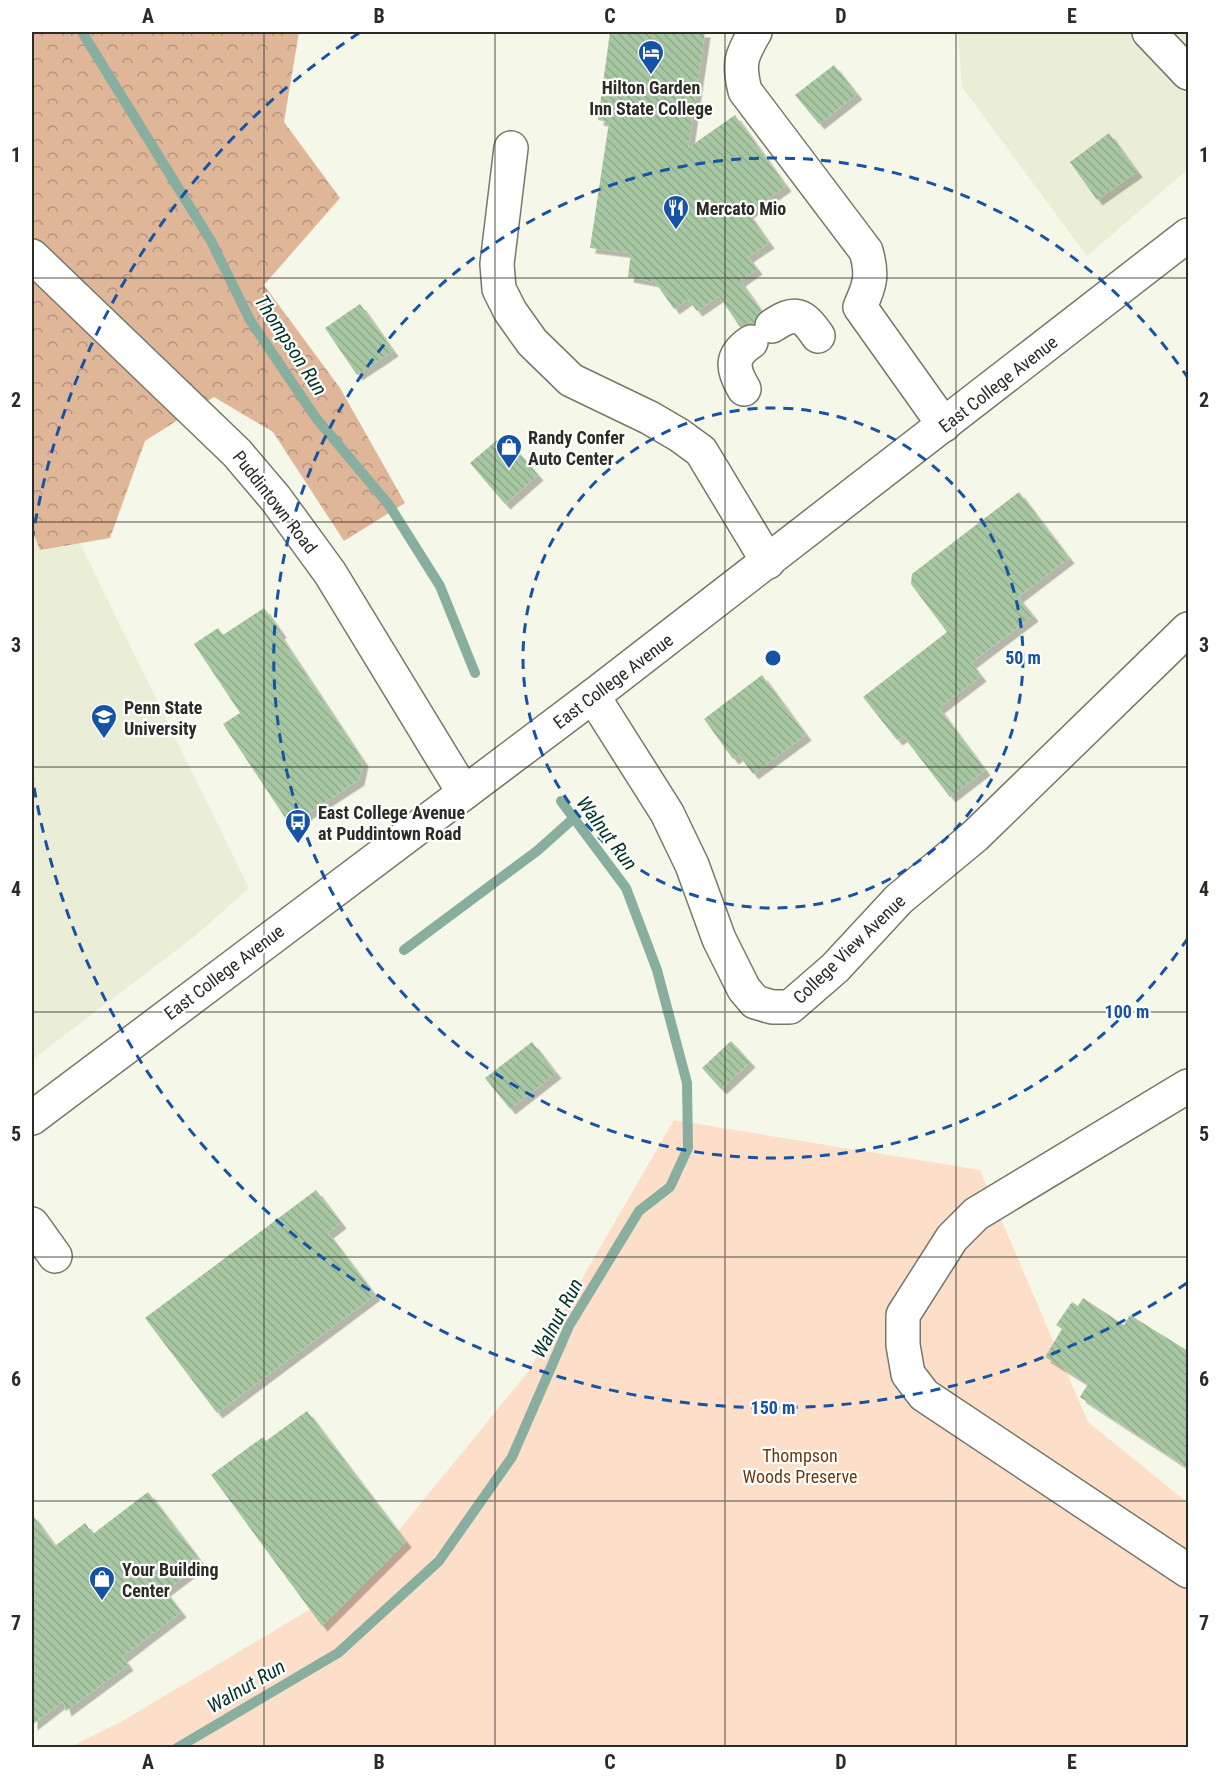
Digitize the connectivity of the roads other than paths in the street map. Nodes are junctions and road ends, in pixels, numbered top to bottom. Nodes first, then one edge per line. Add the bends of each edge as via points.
1 (755, 32) edge
2 (1149, 32) edge
3 (1184, 58) edge
4 (511, 148) dead end
5 (1188, 235) edge
6 (32, 256) edge
7 (818, 336) dead end
8 (744, 389) dead end
9 (944, 425) junction
10 (768, 561) junction
11 (1188, 629) edge
12 (593, 696) junction
13 (464, 793) junction
14 (1188, 1086) edge
15 (32, 1118) edge
16 (32, 1224) edge
17 (55, 1256) dead end
18 (1188, 1571) edge

1 - 9 main road via 743,53 740,72 745,91 867,251 871,269 869,288 861,307
2 - 3 main road
4 - 10 main road via 497,264 499,289 510,311 532,342 570,380 650,418 701,451
5 - 9 main road, East College Avenue
6 - 13 main road, Puddintown Road via 237,453 276,499 330,573
7 - 8 main road via 808,321 786,316 740,350 735,374
9 - 10 main road, East College Avenue
10 - 12 main road, East College Avenue
11 - 12 main road, College View Avenue via 975,836 899,899 835,968 790,1007 755,1002 744,989 667,813
12 - 13 main road, East College Avenue
13 - 15 main road, East College Avenue
14 - 18 main road via 976,1214 952,1238 903,1315 903,1345 908,1374 924,1395
16 - 17 main road

